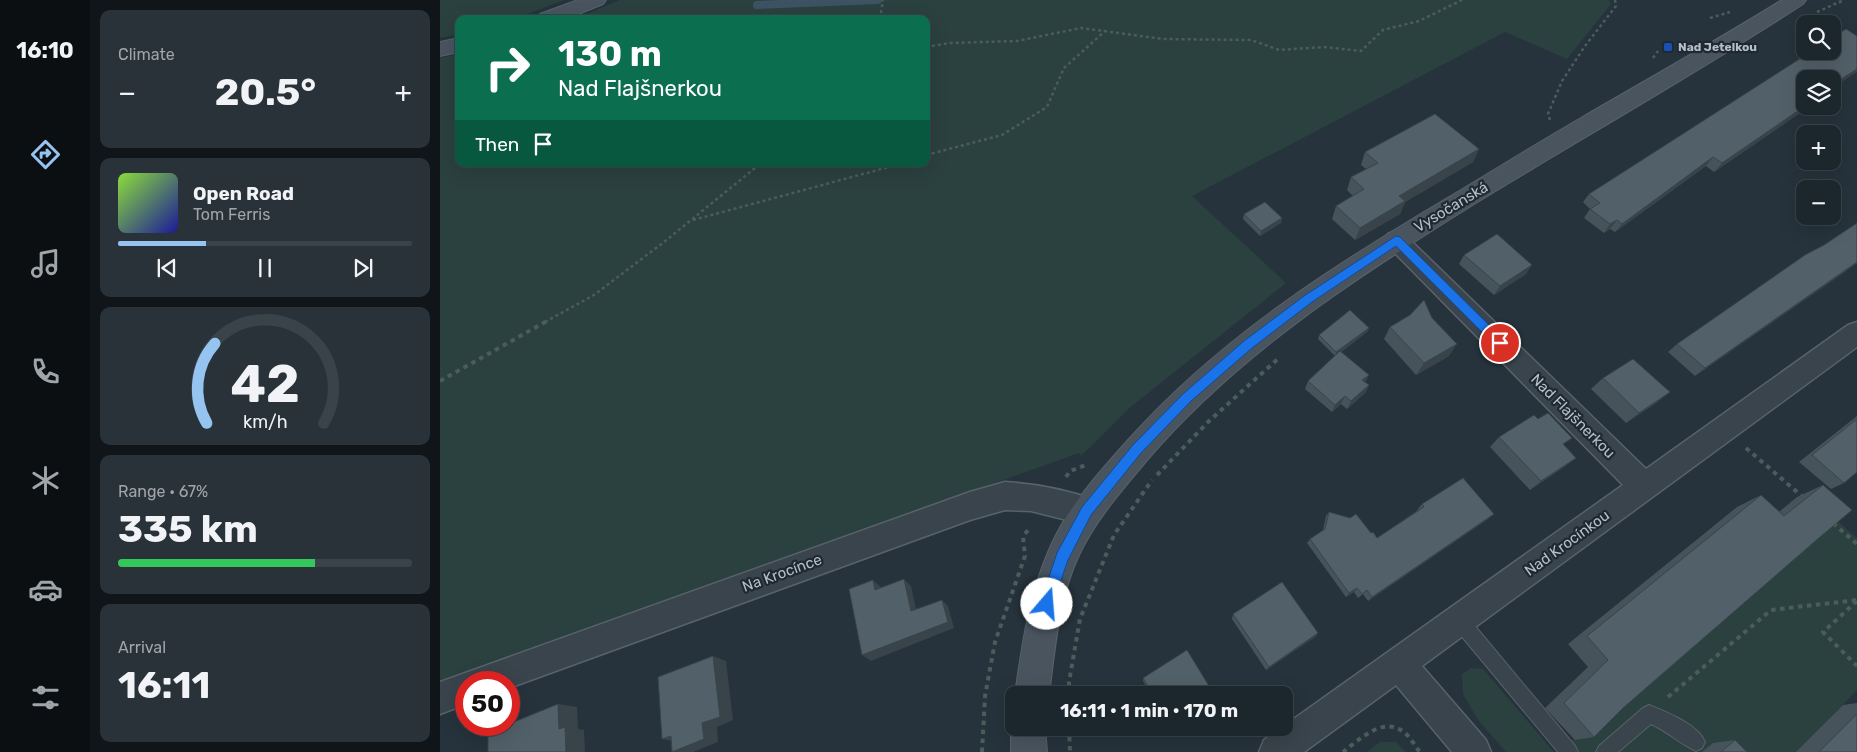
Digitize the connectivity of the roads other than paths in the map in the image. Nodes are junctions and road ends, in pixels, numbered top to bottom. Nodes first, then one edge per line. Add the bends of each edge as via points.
1 (596, 0) edge
2 (1796, 0) edge
3 (557, 15) edge
4 (455, 46) edge
5 (440, 49) edge
6 (1396, 240) junction
7 (1857, 333) edge
8 (1644, 487) junction
9 (1087, 511) junction
10 (1459, 620) junction
11 (1399, 664) junction
12 (512, 671) edge
13 (1033, 686) edge
14 (455, 692) edge
15 (440, 698) edge
16 (1028, 736) edge
17 (1696, 742) dead end
18 (1029, 752) edge
19 (1276, 752) edge
20 (1474, 752) edge
21 (1569, 752) edge
22 (1605, 752) edge

1 - 3 main road
2 - 6 main road, Vysočanská
4 - 5 main road
6 - 8 street, Nad Flajšnerkou
6 - 9 main road, Vysočanská via 1248,344 1187,398 1137,449
7 - 8 street, Nad Krocínkou
8 - 10 street, Nad Krocínkou
9 - 12 street, Na Krocínce via 1031,496 1005,496
9 - 13 main road, Vysočanská via 1062,557 1047,604 1039,636
10 - 11 street, Nad Krocínkou
10 - 21 lane
11 - 19 street, Nad Krocínkou
11 - 20 street
14 - 15 street
16 - 18 main road
17 - 22 lane via 1670,723 1649,714

